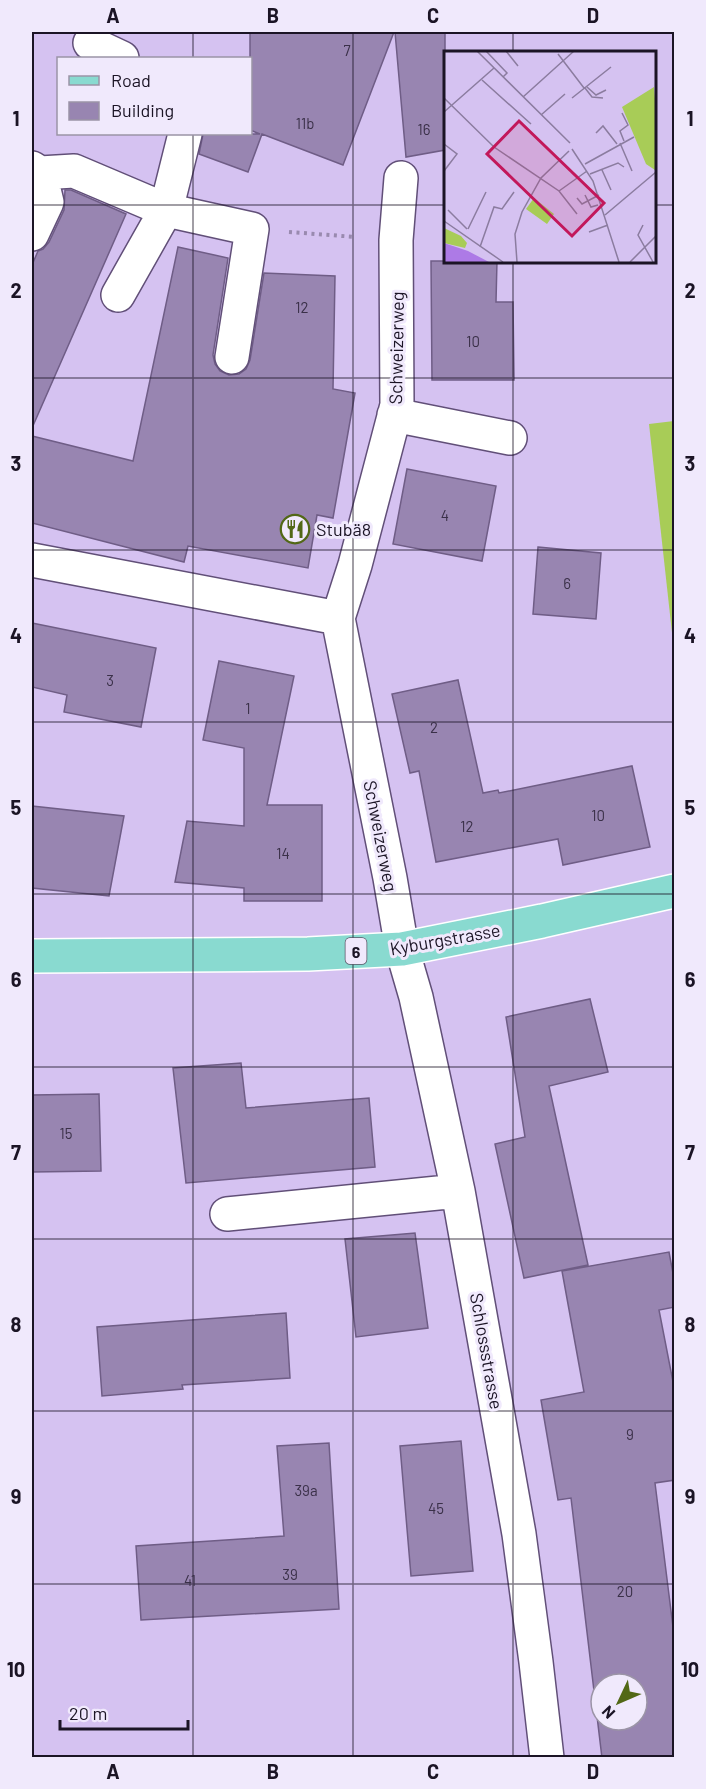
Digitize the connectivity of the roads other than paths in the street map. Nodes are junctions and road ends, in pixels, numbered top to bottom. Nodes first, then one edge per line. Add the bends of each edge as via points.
1 (90, 43) dead end
2 (120, 57) edge
3 (185, 135) edge
4 (36, 171) edge
5 (401, 178) dead end
6 (166, 210) junction
7 (32, 234) edge
8 (118, 295) dead end
9 (232, 357) dead end
10 (394, 415) junction
11 (510, 438) dead end
12 (32, 560) edge
13 (338, 618) junction
14 (675, 891) edge
15 (402, 949) junction
16 (32, 956) edge
17 (458, 1191) junction
18 (227, 1214) dead end
19 (547, 1758) edge

1 - 2 street
3 - 6 street
4 - 6 street via 74,171
4 - 7 street via 47,202
5 - 10 street, Schweizerweg via 396,240
6 - 8 street
6 - 9 street via 252,229
10 - 11 street
10 - 13 street, Schweizerweg
12 - 13 street
13 - 15 street, Schweizerweg
14 - 15 main road, Kyburgstrasse / 6
15 - 16 main road, Kyburgstrasse / 6 via 308,954
15 - 17 street, Schlossstrasse
17 - 18 street
17 - 19 street, Schlossstrasse via 519,1534

